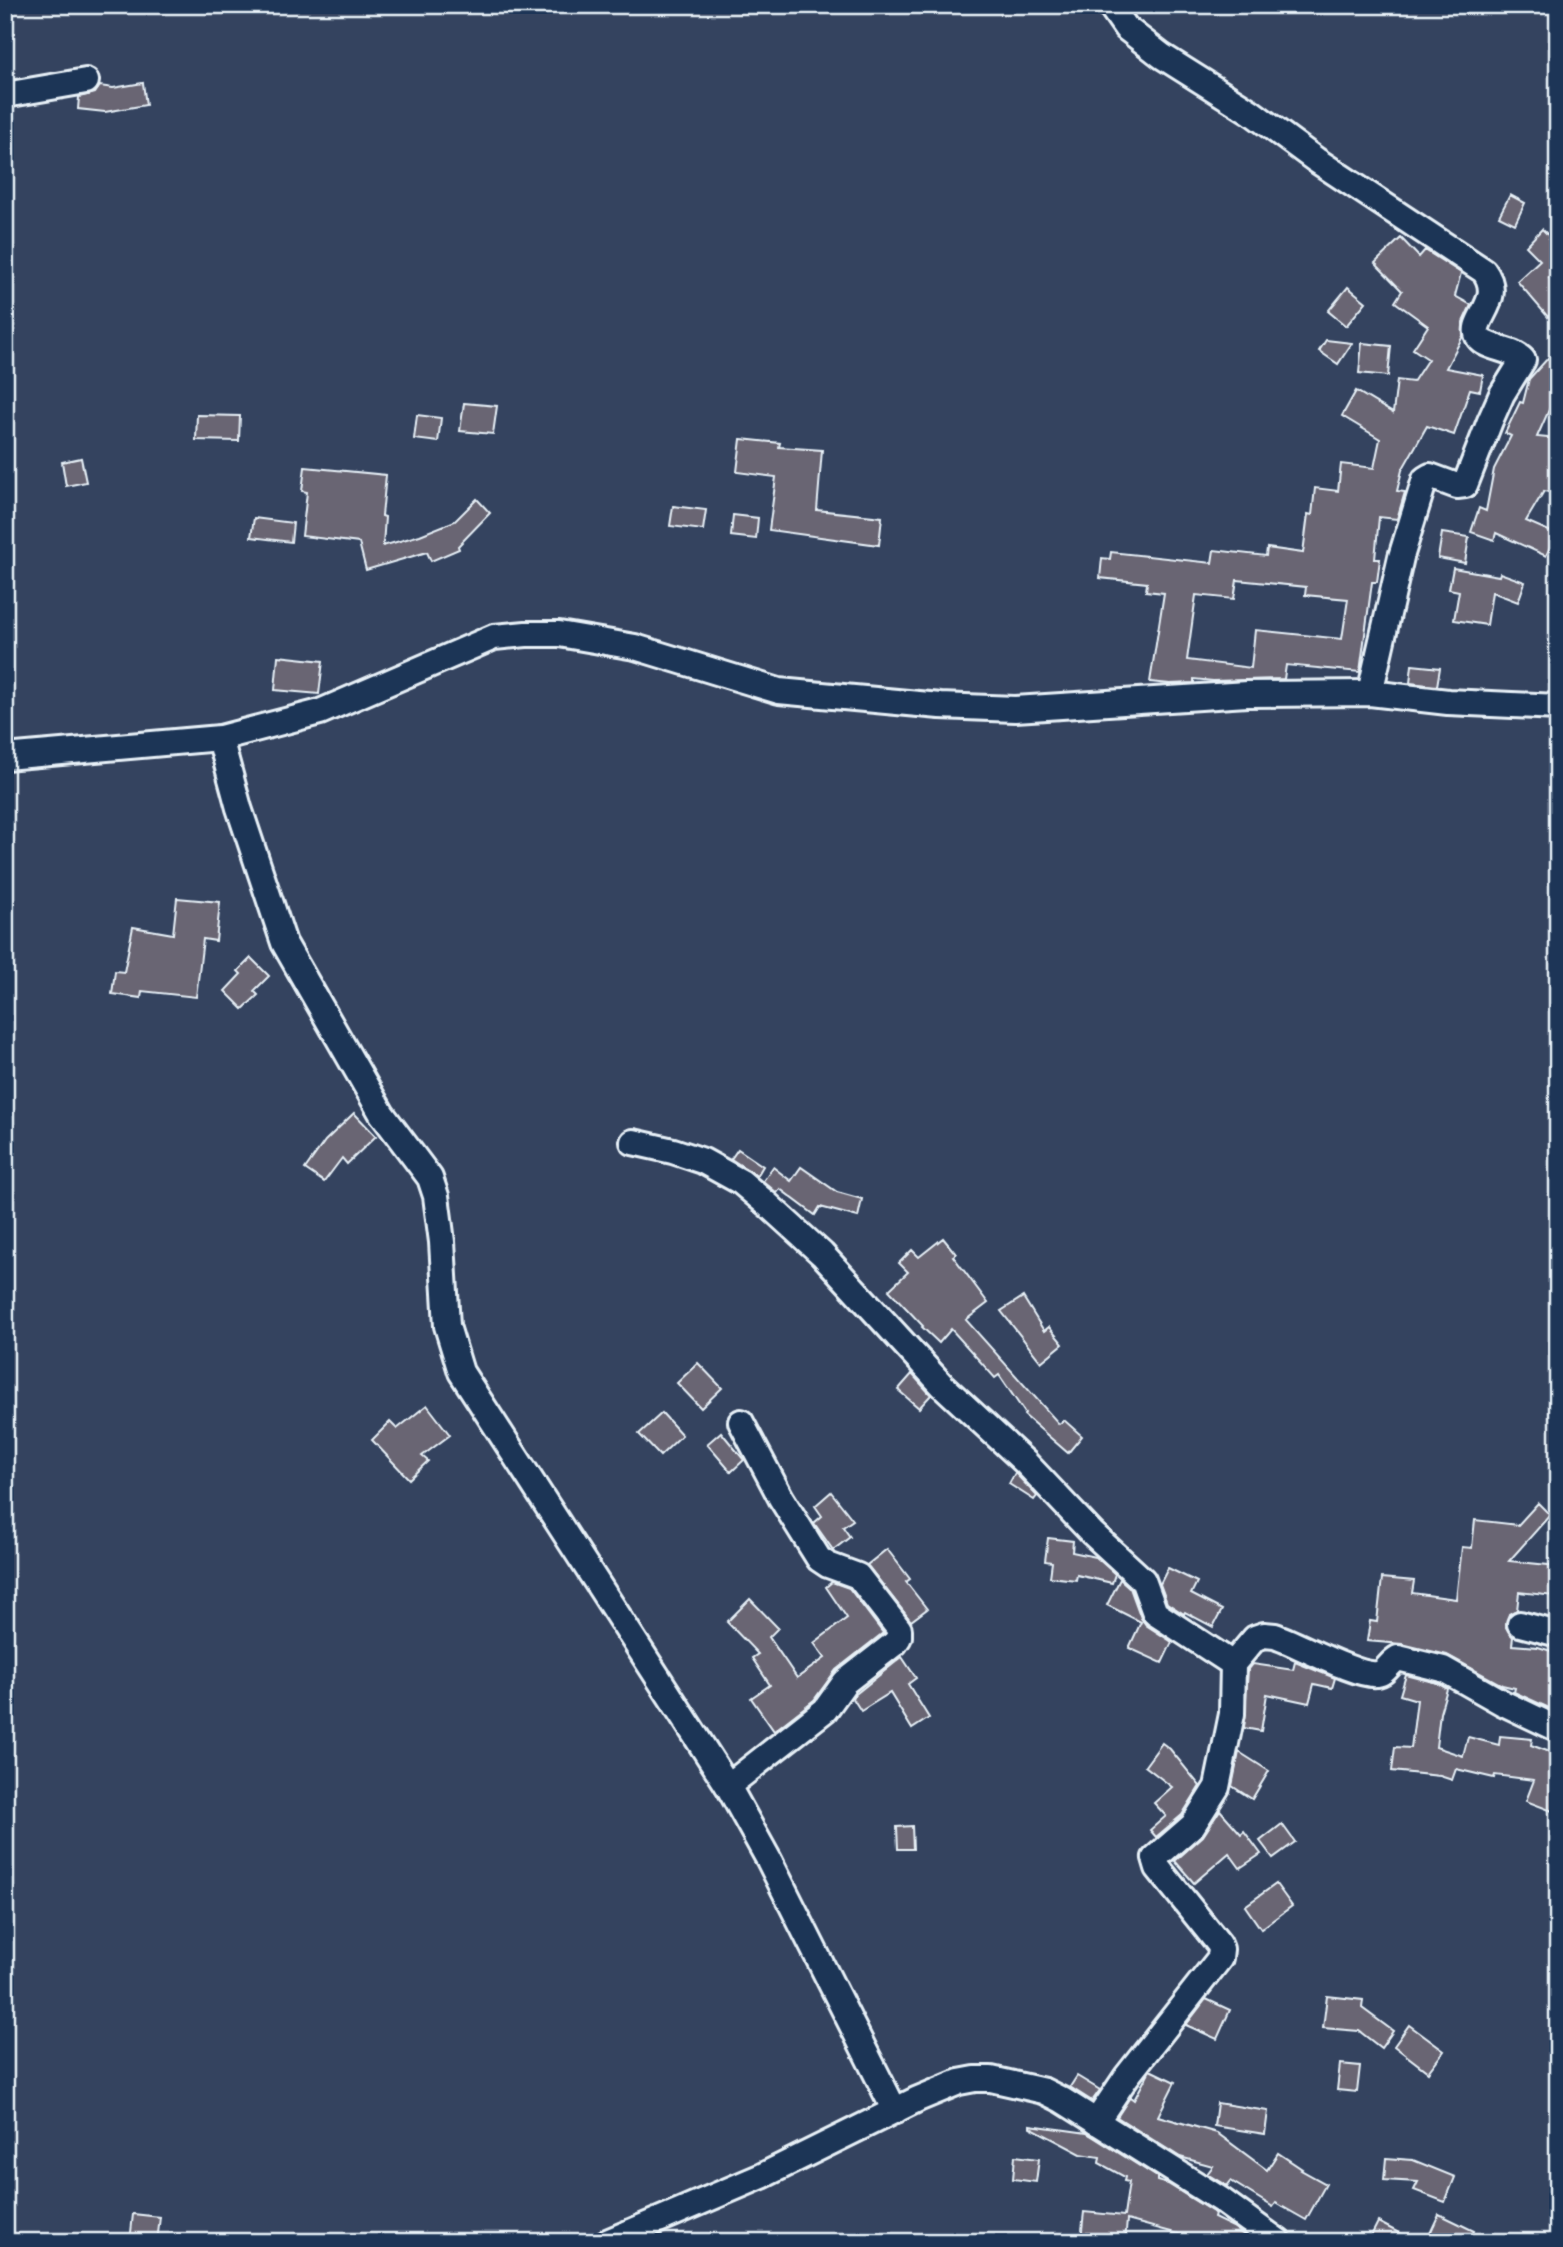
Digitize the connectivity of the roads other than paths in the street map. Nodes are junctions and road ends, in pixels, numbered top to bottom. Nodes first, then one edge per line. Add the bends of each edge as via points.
1 (1110, 5) edge
2 (86, 81) dead end
3 (5, 95) edge
4 (1370, 693) junction
5 (1558, 708) edge
6 (220, 738) junction
7 (5, 757) edge
8 (633, 1142) dead end
9 (741, 1422) dead end
10 (1520, 1624) dead end
11 (1558, 1634) edge
12 (1233, 1664) junction
13 (1558, 1729) edge
14 (728, 1786) junction
15 (895, 2111) junction
16 (1096, 2122) junction
17 (607, 2242) edge
18 (1279, 2242) edge

1 - 4 street via 1126,28 1162,56 1483,271 1492,291 1477,336 1523,360 1490,421 1465,485 1430,476 1425,479 1401,557
2 - 3 street
4 - 5 street
4 - 6 street via 1247,694 1015,709 940,706 779,691 635,647 559,634 526,634 494,637 320,712
6 - 7 street
6 - 14 street via 284,943 382,1114 430,1178 442,1242 447,1326 461,1373
8 - 12 street via 703,1161 741,1182 767,1204 822,1254 942,1385 1143,1580 1155,1613
9 - 14 street via 819,1559 858,1576 900,1634 845,1682 825,1710
10 - 11 street
12 - 13 street via 1255,1638 1264,1635 1374,1675 1398,1658 1443,1669
12 - 16 street via 1232,1714 1217,1787 1193,1825 1155,1860 1219,1944 1221,1954
14 - 15 street
15 - 16 street via 959,2082 991,2079 1044,2091
15 - 17 street via 762,2176
16 - 18 street

